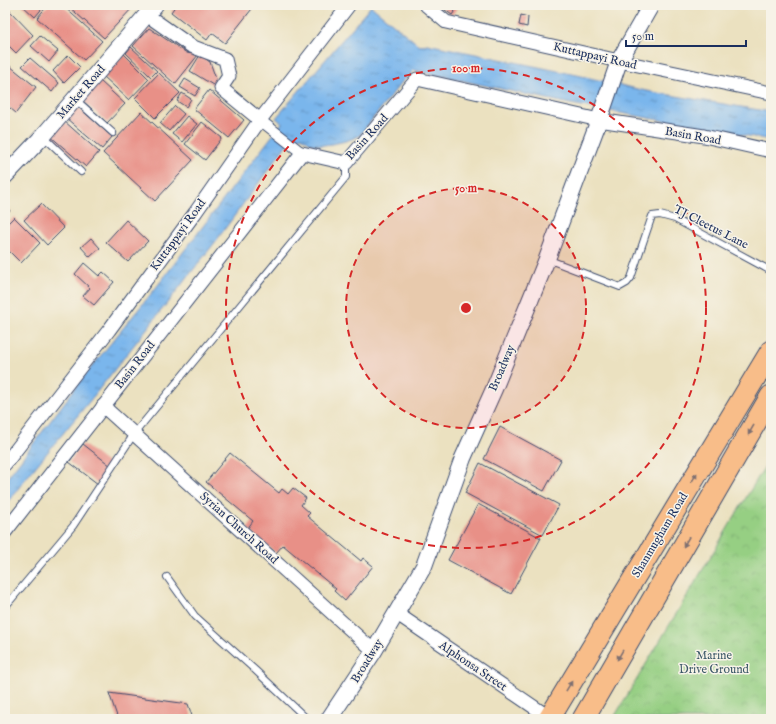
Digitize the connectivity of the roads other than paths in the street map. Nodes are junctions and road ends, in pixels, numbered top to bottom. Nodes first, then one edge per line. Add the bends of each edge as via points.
1 (349, 5) edge
2 (426, 5) edge
3 (651, 5) edge
4 (151, 10) edge
5 (619, 61) junction
6 (771, 93) edge
7 (75, 99) junction
8 (260, 120) junction
9 (599, 120) junction
10 (113, 133) dead end
11 (43, 136) junction
12 (771, 151) edge
13 (302, 153) junction
14 (346, 163) junction
15 (81, 172) dead end
16 (5, 176) edge
17 (547, 259) junction
18 (771, 271) edge
19 (771, 351) edge
20 (771, 396) edge
21 (103, 406) junction
22 (134, 434) junction
23 (5, 464) edge
24 (5, 532) edge
25 (167, 577) dead end
26 (5, 607) edge
27 (396, 613) junction
28 (374, 651) junction
29 (307, 719) edge
30 (329, 719) edge
31 (550, 719) edge
32 (583, 719) edge

1 - 8 street, Kuttappayi Road
2 - 5 street, Kuttappayi Road via 446,22
3 - 5 street, Broadway
4 - 7 street, Market Road
4 - 8 street via 191,46 225,58 229,76 221,88
5 - 6 street, Kuttappayi Road
5 - 9 street, Broadway
7 - 10 lane
7 - 11 street, Market Road
8 - 13 street
8 - 23 street, Kuttappayi Road via 109,330
9 - 12 street, Basin Road via 704,136
9 - 14 street, Basin Road via 417,79
9 - 17 street, Broadway
11 - 15 lane
11 - 16 street, Market Road
13 - 14 street, Basin Road
13 - 21 street, Basin Road
14 - 22 lane via 346,177
17 - 18 lane, TJ Cleetus Lane via 620,287 631,278 652,216 660,214 675,219
17 - 27 street, Broadway via 463,458 424,566
31 -> 19 main road, Shanmugham Road
20 -> 32 main road
21 - 22 street, Syrian Church Road
21 - 24 street, Basin Road
22 - 26 lane via 72,526
22 - 28 street, Syrian Church Road
25 - 29 lane via 195,616
27 - 28 street, Broadway
27 - 31 street, Alphonsa Street
28 - 30 street, Broadway

